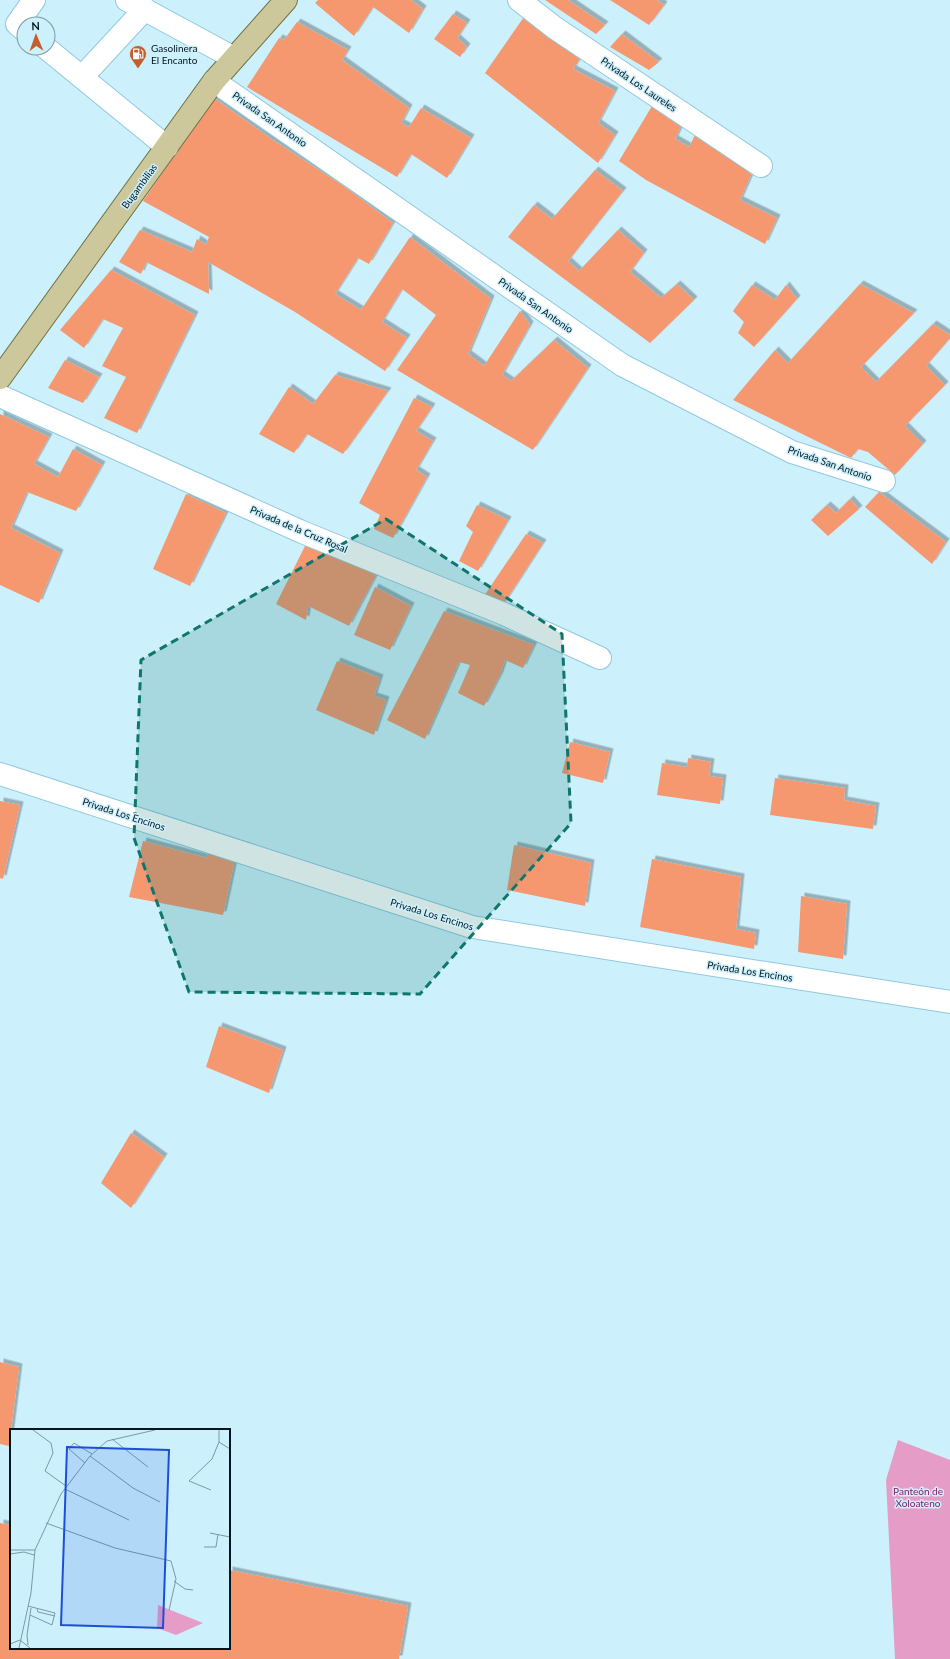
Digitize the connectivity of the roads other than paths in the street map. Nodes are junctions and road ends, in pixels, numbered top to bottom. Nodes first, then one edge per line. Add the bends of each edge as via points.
1 (34, 0) edge
2 (286, 0) edge
3 (518, 0) edge
4 (136, 4) edge
5 (23, 16) edge
6 (56, 56) edge
7 (234, 58) junction
8 (82, 77) junction
9 (214, 80) junction
10 (167, 147) junction
11 (761, 166) dead end
12 (1, 373) edge
13 (0, 396) edge
14 (884, 481) dead end
15 (600, 658) dead end
16 (0, 774) edge
17 (950, 1002) edge

1 - 5 street
2 - 7 main road, Bugambilias
3 - 11 street, Privada Los Laureles via 555,28
4 - 7 street
4 - 8 street
6 - 8 street
7 - 9 main road, Bugambilias
8 - 10 street
9 - 10 main road, Bugambilias
9 - 14 street, Privada San Antonio via 622,365 792,452
10 - 12 main road, Bugambilias
13 - 15 street, Privada de la Cruz Rosal via 302,532 504,614
16 - 17 street, Privada Los Encinos via 472,927

